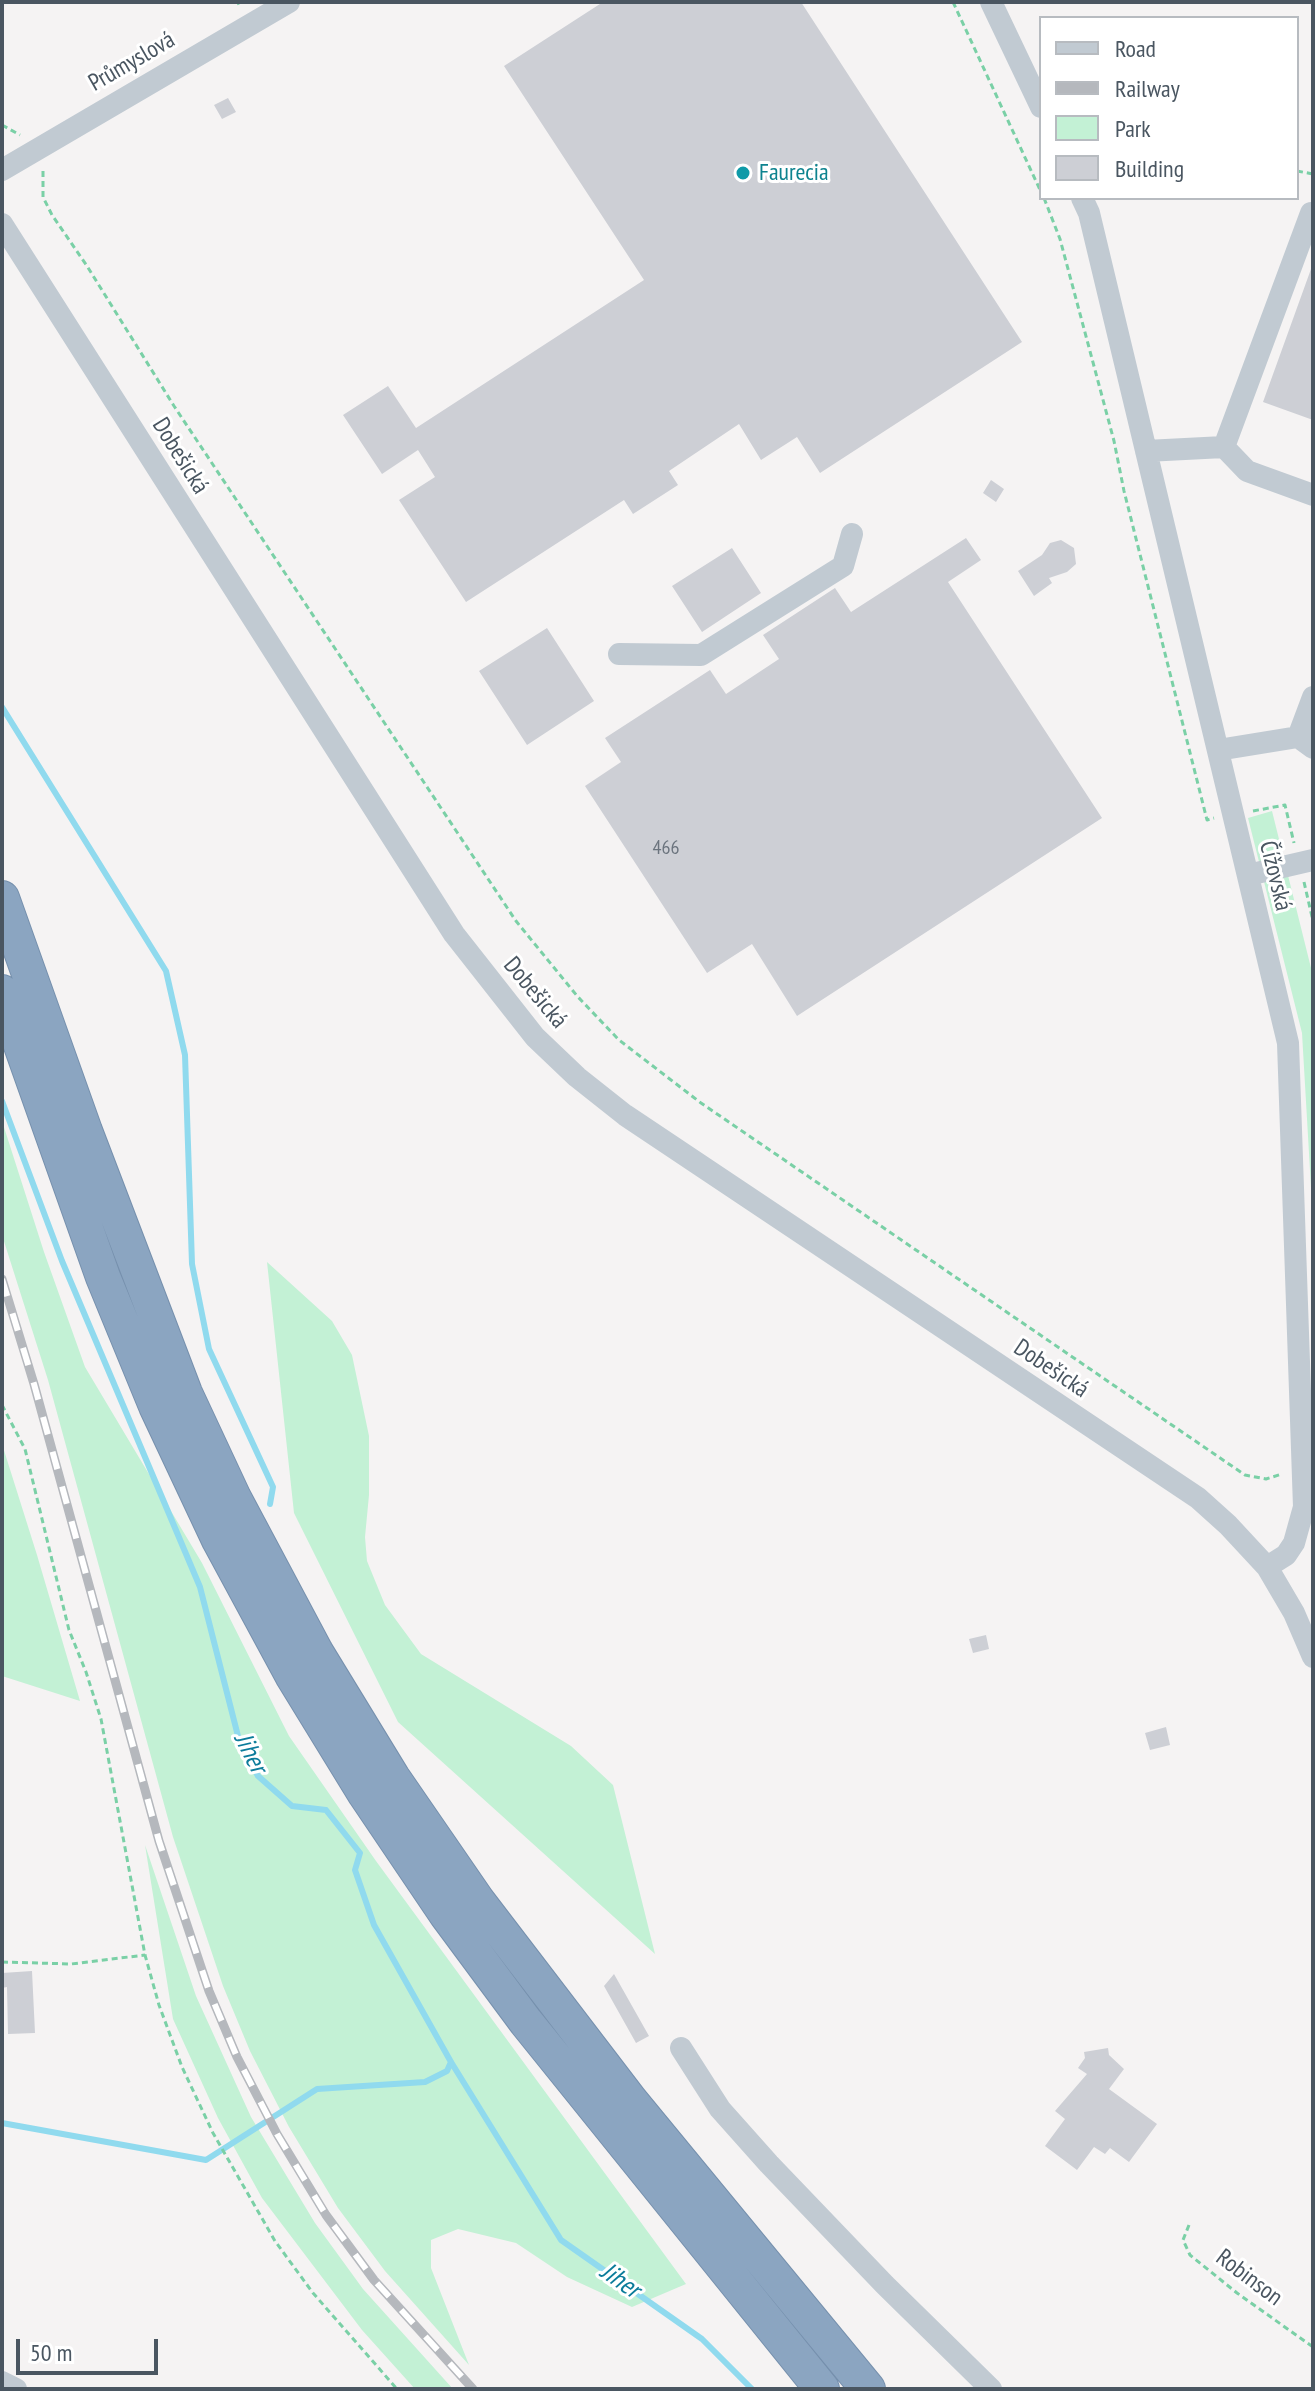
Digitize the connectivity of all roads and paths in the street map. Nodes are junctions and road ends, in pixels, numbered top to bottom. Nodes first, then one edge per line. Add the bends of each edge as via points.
1 (289, 2) edge
2 (953, 2) edge
3 (991, 2) edge
4 (1039, 103) edge
5 (2, 125) edge
6 (33, 151) junction
7 (2, 170) edge
8 (1039, 187) edge
9 (1045, 200) edge
10 (1083, 200) edge
11 (1313, 214) edge
12 (2, 224) edge
13 (1224, 447) junction
14 (1146, 451) junction
15 (1313, 495) edge
16 (852, 534) dead end
17 (619, 654) dead end
18 (1313, 697) edge
19 (1305, 743) edge
20 (1218, 750) junction
21 (1233, 815) junction
22 (1313, 860) edge
23 (1248, 875) junction
24 (2, 898) edge
25 (2, 992) edge
26 (2, 1405) edge
27 (1304, 1474) junction
28 (1267, 1567) junction
29 (1313, 1657) edge
30 (145, 1955) junction
31 (2, 1962) edge
32 (681, 2048) dead end
33 (1189, 2225) dead end
34 (1313, 2347) edge
35 (2, 2382) edge
36 (16, 2389) edge
37 (397, 2389) edge
38 (822, 2389) edge
39 (868, 2389) edge
40 (991, 2389) edge

1 - 6 street, Průmyslová
2 - 8 path
3 - 4 street
5 - 6 path via 18,133
6 - 7 street, Průmyslová
6 - 27 path via 43,166 43,197 52,215 174,406 516,921 619,1040 701,1103 1245,1475 1266,1479
9 - 21 path via 1106,412 1207,820
10 - 14 street, Čížovská
11 - 13 street
12 - 28 street, Dobešická via 446,922 535,1037 625,1115 1198,1498
13 - 14 street
13 - 15 street via 1247,471
14 - 20 street, Čížovská
16 - 17 street via 843,566 701,655
18 - 19 street
19 - 20 street
20 - 21 street, Čížovská
21 - 23 street, Čížovská
22 - 23 street
23 - 27 street, Čížovská via 1288,1043
24 - 39 highway via 185,1393 316,1652 393,1778 477,1900 630,2100
25 - 38 highway via 103,1277 156,1406 219,1540 292,1675 389,1830 517,2010
26 - 30 path via 25,1449 69,1630 101,1719
27 - 28 street, Čížovská via 1300,1529 1286,1555
28 - 29 street, Dobešická
30 - 31 path via 71,1964
30 - 37 path via 182,2067 232,2169 313,2293
32 - 40 street via 720,2109 769,2164
33 - 34 path, Robinson via 1183,2240 1190,2255
35 - 36 street

